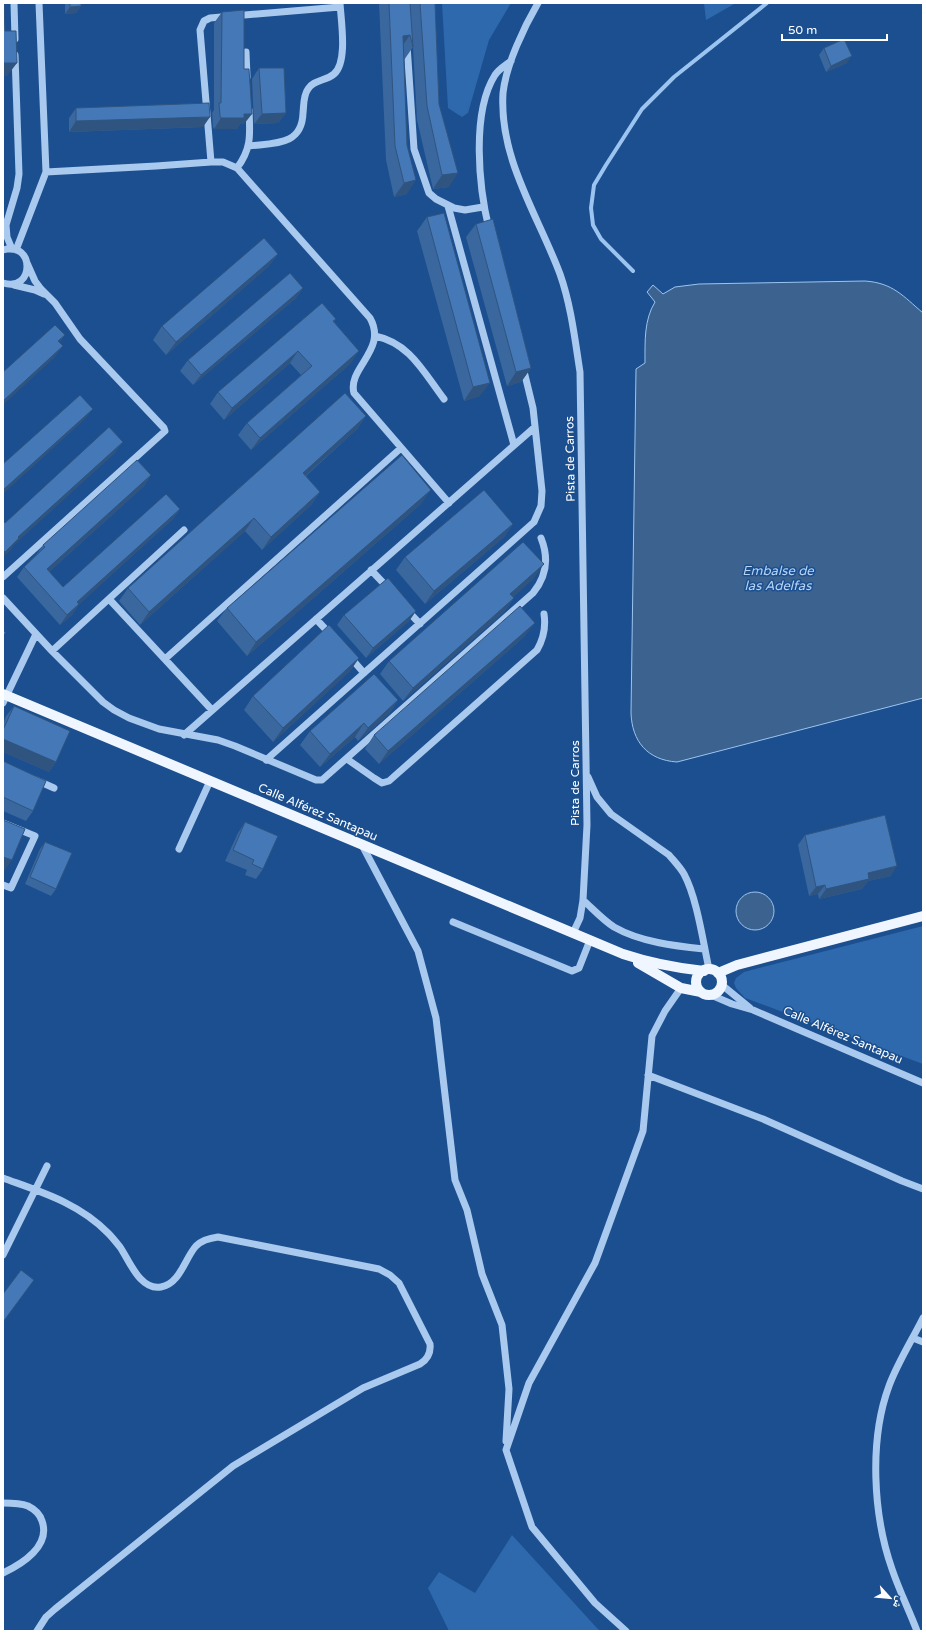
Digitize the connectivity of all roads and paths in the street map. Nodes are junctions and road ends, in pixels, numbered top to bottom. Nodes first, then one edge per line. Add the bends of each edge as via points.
1 (14, 3) edge
2 (39, 3) edge
3 (538, 3) edge
4 (340, 5) edge
5 (407, 34) edge
6 (246, 52) edge
7 (511, 61) junction
8 (248, 84) edge
9 (248, 99) edge
10 (249, 146) junction
11 (211, 162) junction
12 (237, 168) junction
13 (46, 172) junction
14 (448, 206) junction
15 (483, 207) junction
16 (4, 227) edge
17 (491, 238) edge
18 (14, 249) junction
19 (3, 250) edge
20 (27, 263) junction
21 (4, 284) edge
22 (48, 296) junction
23 (375, 336) junction
24 (522, 362) edge
25 (444, 399) dead end
26 (535, 427) junction
27 (514, 445) junction
28 (401, 448) junction
29 (449, 503) junction
30 (184, 530) dead end
31 (541, 538) dead end
32 (371, 570) junction
33 (3, 578) edge
34 (3, 598) edge
35 (109, 599) junction
36 (544, 614) dead end
37 (316, 619) junction
38 (420, 624) junction
39 (36, 634) junction
40 (335, 640) edge
41 (52, 651) junction
42 (345, 651) edge
43 (165, 659) junction
44 (364, 673) junction
45 (4, 697) edge
46 (212, 710) junction
47 (184, 735) junction
48 (346, 758) junction
49 (266, 760) junction
50 (586, 771) junction
51 (29, 777) edge
52 (210, 781) junction
53 (54, 788) dead end
54 (3, 822) edge
55 (362, 845) junction
56 (180, 849) dead end
57 (3, 885) edge
58 (583, 900) junction
59 (923, 916) edge
60 (453, 922) dead end
61 (573, 933) junction
62 (590, 940) junction
63 (704, 949) junction
64 (623, 954) junction
65 (710, 971) junction
66 (722, 985) junction
67 (681, 988) junction
68 (706, 994) junction
69 (753, 1010) junction
70 (648, 1075) junction
71 (923, 1083) edge
72 (47, 1166) dead end
73 (3, 1178) edge
74 (923, 1189) edge
75 (35, 1190) junction
76 (3, 1255) edge
77 (923, 1318) edge
78 (913, 1338) junction
79 (923, 1342) edge
80 (506, 1450) junction
81 (3, 1502) edge
82 (3, 1573) edge
83 (37, 1631) edge
84 (626, 1631) edge
85 (917, 1631) edge

1 - 16 street via 19,174 14,200
2 - 13 street
3 - 7 street, Pista de Carros via 525,25
4 - 10 street via 341,63 335,73 308,89 299,130 285,141
4 - 11 street via 210,18 204,21 200,30
5 - 14 street via 414,150 429,193
6 - 8 street
7 - 15 street via 496,73 484,102 480,150
7 - 50 street, Pista de Carros via 503,92 509,150 560,275 575,337 580,372
9 - 10 street
10 - 12 street
11 - 12 street via 223,162
11 - 13 street
12 - 23 street via 370,318
13 - 18 street
14 - 15 street via 465,210
14 - 27 street
15 - 17 street
16 - 18 street
18 - 19 street
18 - 20 street via 21,253
20 - 21 street via 27,273 20,281 11,285
20 - 22 street via 35,281
21 - 22 street via 35,290
22 - 33 street via 80,339 165,431
23 - 25 street via 393,341 407,351
23 - 28 street via 352,388 356,397
24 - 26 street
26 - 27 street
26 - 38 street via 542,498 538,514 527,529
27 - 29 street
28 - 29 street
28 - 43 street
29 - 32 street
30 - 35 street
31 - 48 street via 546,554 545,570 533,593
32 - 37 street
32 - 38 street
34 - 39 street
35 - 41 street
35 - 43 street
36 - 48 street via 543,638 537,650 389,781 382,782 374,778
37 - 40 street
37 - 46 street
38 - 44 street
39 - 41 street
39 - 45 street
41 - 47 street via 114,710 159,729
42 - 44 street
43 - 46 street
44 - 49 street
45 - 52 main road, Calle Alférez Santapau
46 - 47 street
47 - 49 street via 218,740
48 - 49 street via 325,779 319,780
50 - 58 street, Pista de Carros via 587,825
50 - 63 street via 597,797 611,814 668,855 684,873 693,898
51 - 53 street
52 - 55 main road, Calle Alférez Santapau
52 - 56 street
54 - 57 street via 35,836 11,888
55 - 61 main road, Calle Alférez Santapau
55 - 80 street via 418,951 436,1018 455,1180 467,1210 482,1274 502,1325 509,1389
58 - 61 street, Pista de Carros via 580,918
58 - 63 street via 613,926 631,935 677,946
59 - 65 main road
60 - 62 street via 572,971 579,968
61 - 62 main road, Calle Alférez Santapau
62 - 64 main road, Calle Alférez Santapau
63 - 65 street
64 - 65 main road, Calle Alférez Santapau via 676,968
64 - 67 main road, Calle Alférez Santapau
65 - 66 main road via 721,976
65 - 68 main road via 700,973 696,983
66 - 68 main road via 716,993
66 - 69 street, Calle Alférez Santapau
67 - 68 main road, Calle Alférez Santapau
67 - 70 street via 652,1036
68 - 69 street, Calle Alférez Santapau
69 - 71 street, Calle Alférez Santapau
70 - 74 street via 763,1119
70 - 80 street via 643,1131 595,1263 529,1383
72 - 75 street
73 - 75 street
75 - 76 street
75 - 83 street via 67,1202 94,1220 120,1246 137,1275 155,1287 160,1288 171,1282 196,1246 218,1237 378,1269 399,1283 430,1344 427,1359 420,1364 362,1388 233,1466 55,1609
77 - 78 street
78 - 79 street
78 - 85 street via 889,1386 884,1404 878,1433 876,1482 885,1547
80 - 84 street via 532,1526 595,1603
81 - 82 street via 23,1504 34,1509 41,1518 44,1530 41,1541 31,1555

